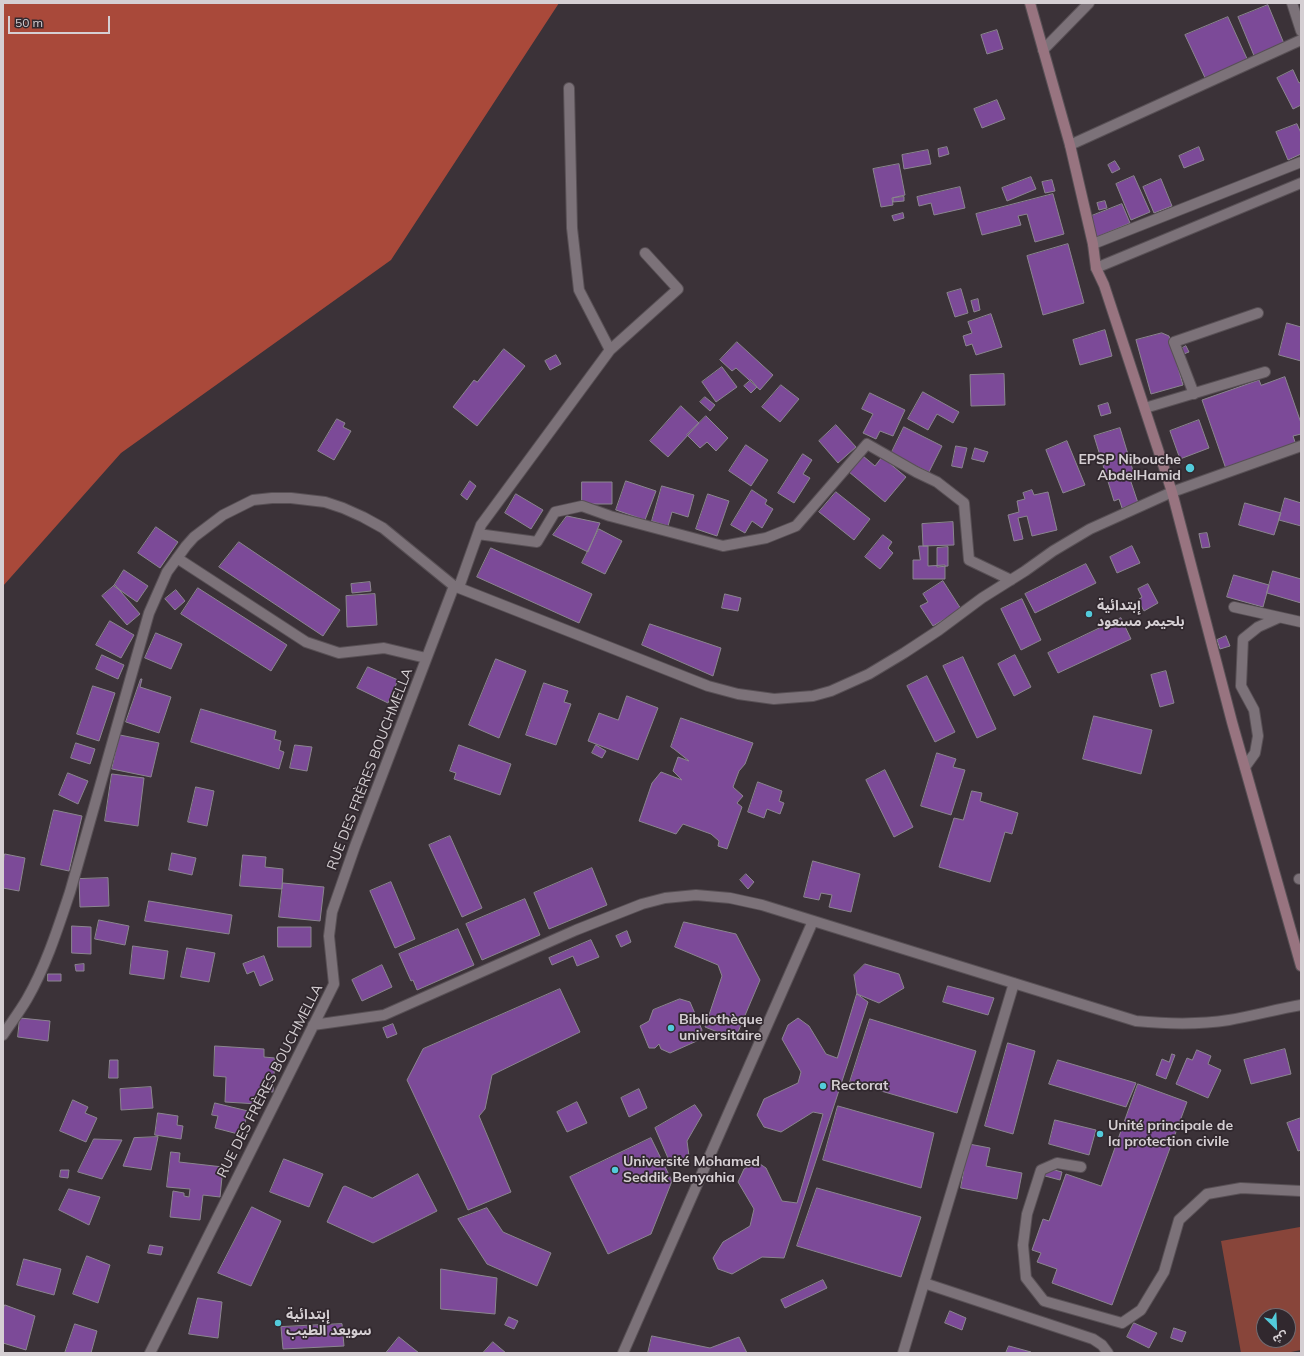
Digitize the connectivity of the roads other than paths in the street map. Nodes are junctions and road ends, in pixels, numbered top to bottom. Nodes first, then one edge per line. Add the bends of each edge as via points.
1 (1030, 3) edge
2 (1089, 3) edge
3 (1292, 3) edge
4 (1301, 32) edge
5 (1301, 40) edge
6 (1043, 50) junction
7 (569, 88) dead end
8 (1070, 145) junction
9 (1301, 163) edge
10 (1301, 183) edge
11 (1092, 244) junction
12 (645, 253) dead end
13 (1096, 268) junction
14 (1258, 313) dead end
15 (610, 350) junction
16 (1264, 372) dead end
17 (1194, 394) junction
18 (1145, 408) junction
19 (1301, 446) edge
20 (1172, 492) junction
21 (478, 534) junction
22 (177, 558) junction
23 (1011, 580) junction
24 (456, 587) junction
25 (1234, 607) dead end
26 (1278, 618) junction
27 (1301, 622) edge
28 (426, 658) junction
29 (1245, 767) junction
30 (813, 921) junction
31 (1301, 966) edge
32 (1014, 983) junction
33 (1301, 1005) edge
34 (313, 1025) junction
35 (3, 1035) edge
36 (1081, 1167) dead end
37 (1301, 1191) edge
38 (924, 1283) junction
39 (150, 1353) edge
40 (623, 1353) edge
41 (903, 1353) edge
42 (1108, 1353) edge

1 - 6 main road
2 - 6 street
3 - 4 street
5 - 8 street
6 - 8 main road
7 - 15 street via 572,228 579,290
8 - 11 main road
9 - 11 street
10 - 13 street
11 - 13 main road
12 - 15 street, RUE DES FRÈRES BOUCHMELLA via 678,289
13 - 18 main road
14 - 17 street via 1174,342
15 - 21 street, RUE DES FRÈRES BOUCHMELLA via 481,525
16 - 17 street
17 - 18 street
18 - 20 main road
19 - 20 street
20 - 23 street via 1081,534
20 - 29 main road
21 - 23 street via 537,542 555,512 582,506 723,546 766,538 796,526 867,444 937,482 964,504 969,560
21 - 24 street, RUE DES FRÈRES BOUCHMELLA
22 - 24 street via 194,537 238,506 253,500 291,498 325,502 363,517 383,528
22 - 28 street via 306,642 339,653 384,648
22 - 35 street via 167,572 149,613 60,922 43,967
23 - 24 street via 904,654 859,679 821,694 774,699 738,694 708,686
24 - 28 street, RUE DES FRÈRES BOUCHMELLA
25 - 26 street
26 - 27 street
26 - 29 street via 1258,627 1243,639 1241,686 1254,710 1258,736 1255,753
28 - 34 street, RUE DES FRÈRES BOUCHMELLA via 332,912 329,936 334,984
29 - 31 main road
30 - 32 street
30 - 34 street via 730,898 689,894 665,898 642,904 576,930 384,1015
30 - 40 street
32 - 33 street via 1136,1021 1171,1024 1228,1020
32 - 38 street
34 - 39 street, RUE DES FRÈRES BOUCHMELLA
36 - 37 street via 1057,1163 1041,1170 1027,1214 1022,1246 1026,1278 1044,1301 1122,1323 1141,1310 1164,1272 1179,1220 1207,1194 1241,1188
38 - 41 street
38 - 42 street via 1093,1339

